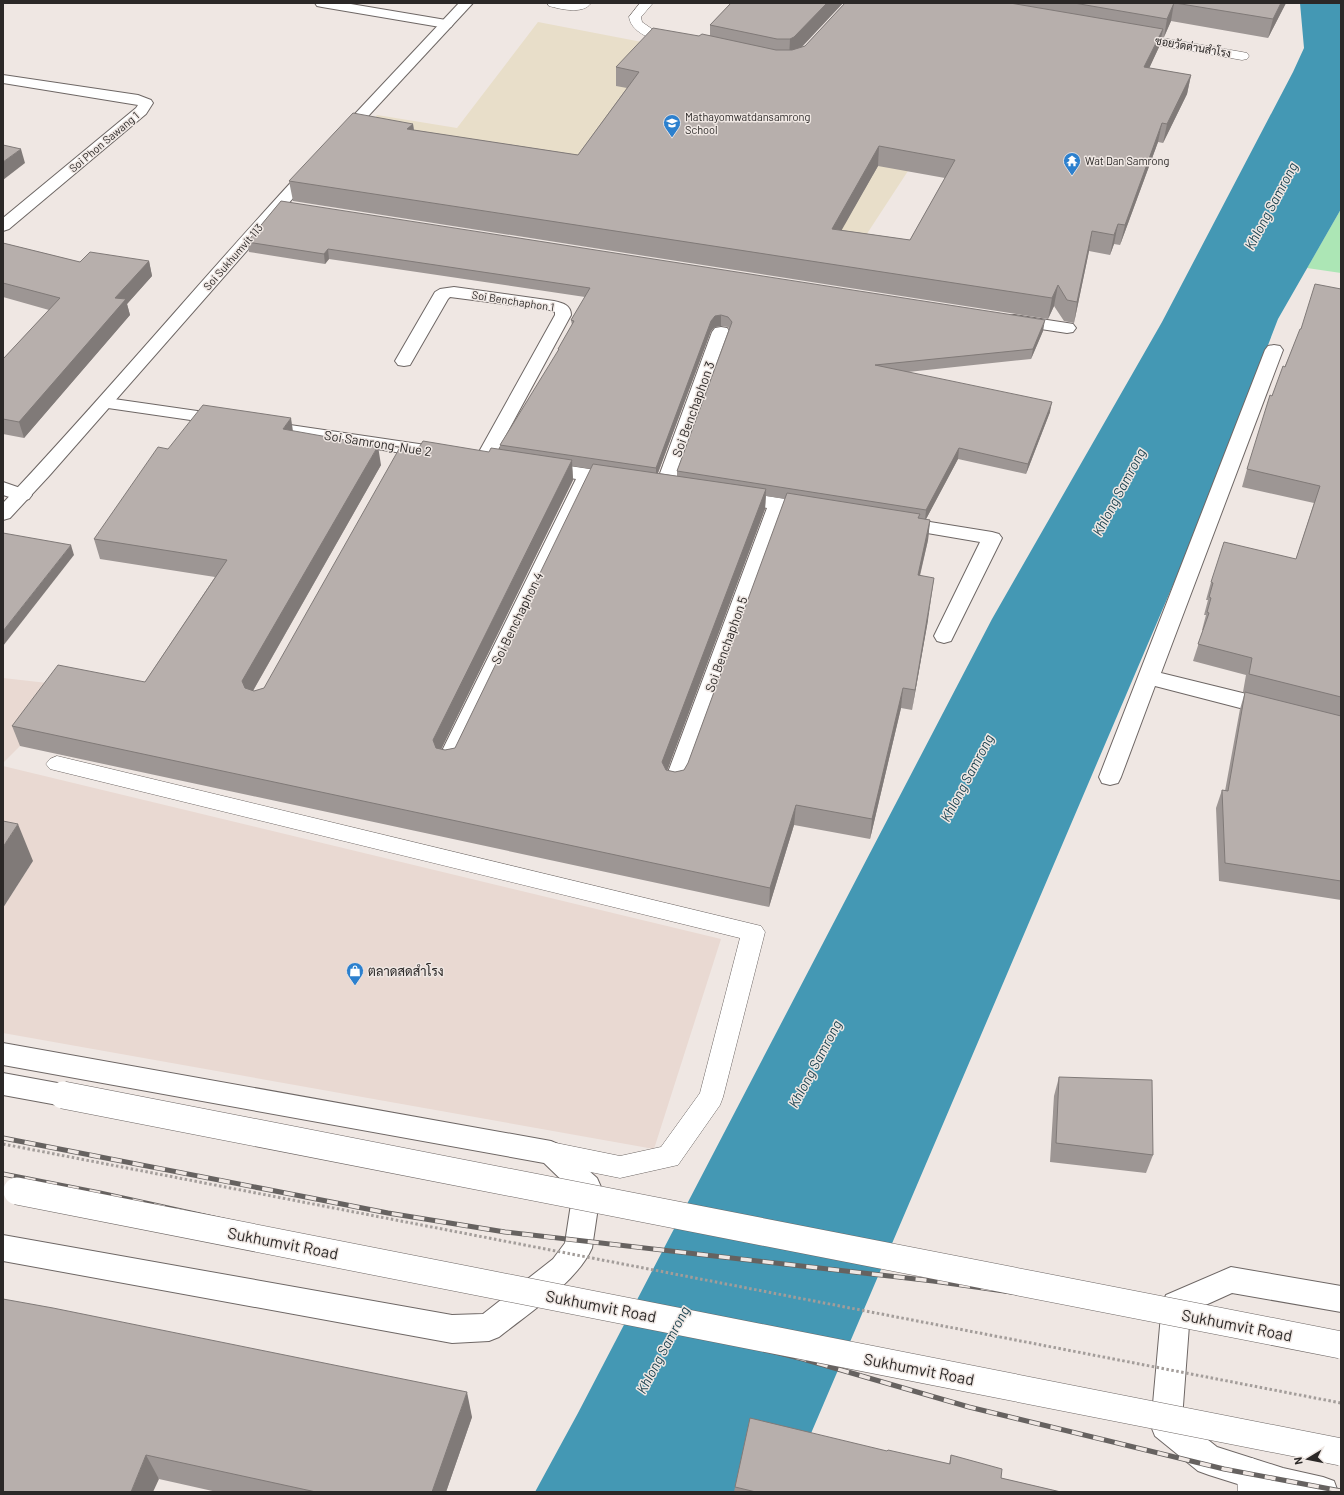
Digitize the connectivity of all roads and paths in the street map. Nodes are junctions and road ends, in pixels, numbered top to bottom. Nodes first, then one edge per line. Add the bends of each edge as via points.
1 (322, 3) edge
2 (466, 3) edge
3 (553, 3) edge
4 (585, 3) edge
5 (647, 3) edge
6 (446, 24) junction
7 (1124, 36) edge
8 (687, 44) edge
9 (1242, 56) dead end
10 (3, 79) edge
11 (3, 226) edge
12 (996, 317) edge
13 (1067, 328) dead end
14 (721, 332) dead end
15 (1274, 350) dead end
16 (404, 361) dead end
17 (107, 403) junction
18 (403, 447) junction
19 (478, 458) joint
20 (528, 466) edge
21 (391, 468) edge
22 (587, 475) junction
23 (3, 488) edge
24 (717, 494) edge
25 (22, 495) junction
26 (778, 504) junction
27 (831, 512) edge
28 (3, 514) edge
29 (885, 521) edge
30 (944, 636) dead end
31 (1148, 676) junction
32 (1287, 712) edge
33 (448, 761) edge
34 (57, 764) dead end
35 (1110, 777) dead end
36 (675, 783) edge
37 (3, 1054) edge
38 (3, 1084) edge
39 (3, 1144) edge
40 (551, 1154) junction
41 (10, 1189) edge
42 (3, 1248) edge
43 (1341, 1299) edge
44 (1341, 1345) edge
45 (1341, 1403) edge
46 (1341, 1452) edge
47 (1252, 1483) edge
48 (1323, 1492) edge

1 - 6 main road
2 - 6 main road, Soi Sukhumvit 113
3 - 4 lane via 578,6
5 - 8 lane via 635,17 636,23 647,32
6 - 17 main road, Soi Sukhumvit 113 via 327,152 286,206
7 - 9 lane, ซอยวัดด่านสำโรง
10 - 11 main road, Soi Phon Sawang 1 via 138,99 146,103 141,111
12 - 13 main road
14 - 22 main road, Soi Benchaphon 3 via 657,485
15 - 31 main road
16 - 19 main road, Soi Benchaphon 1 via 441,296 446,293 554,306 563,310 563,316
17 - 18 main road, Soi Samrong-Nue 2
17 - 25 main road, Soi Sukhumvit 113
18 - 19 main road, Soi Samrong-Nue 2
18 - 21 main road
20 - 22 main road
22 - 33 main road, Soi Benchaphon 4
23 - 25 main road
24 - 26 main road
25 - 28 main road, Soi Sukhumvit 113
26 - 27 main road
26 - 36 main road, Soi Benchaphon 5
29 - 30 main road via 992,538
31 - 32 main road
31 - 35 main road
34 - 40 lane via 753,932 711,1097 669,1157 620,1167
37 - 40 main road
38 - 44 main road, Sukhumvit Road, bridge
39 - 45 path, bridge
40 - 42 main road via 587,1186 578,1248 563,1268 490,1327 452,1328
41 - 46 main road, Sukhumvit Road, bridge
43 - 47 main road via 1231,1280 1176,1304 1166,1426 1209,1460
47 - 48 main road via 1283,1483

